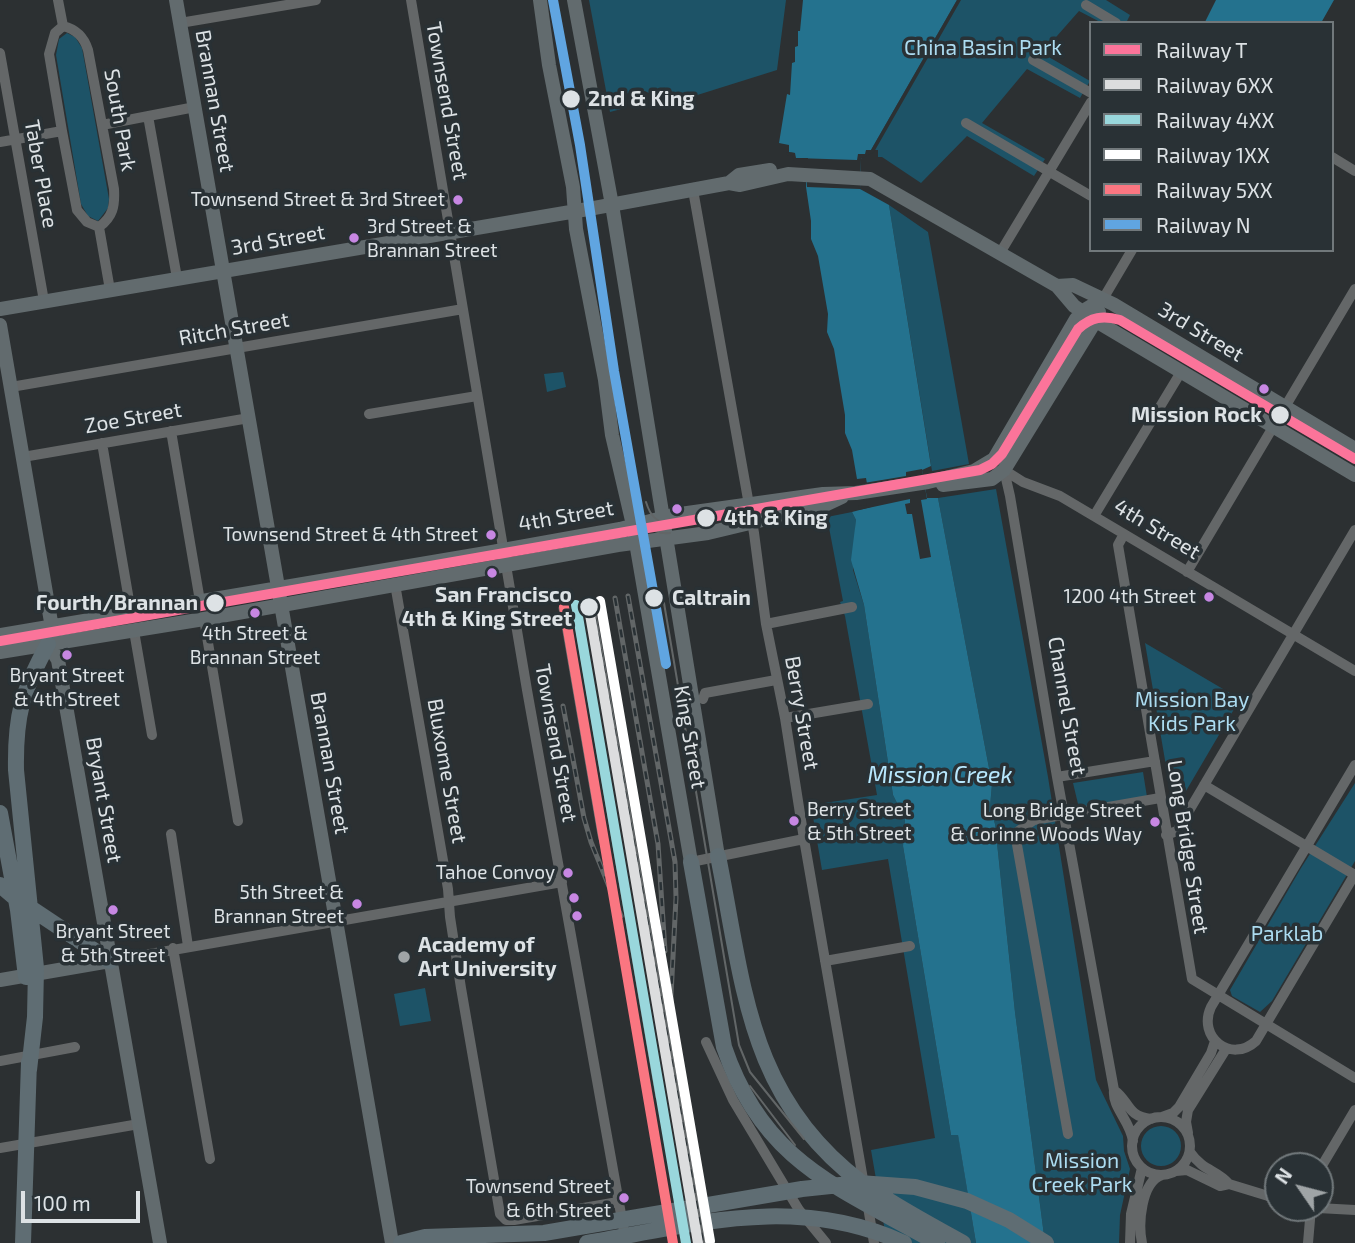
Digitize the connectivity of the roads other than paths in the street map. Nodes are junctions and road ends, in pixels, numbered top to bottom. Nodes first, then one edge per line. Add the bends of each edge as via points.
1 (58, 0) edge
2 (176, 0) edge
3 (316, 0) edge
4 (411, 0) edge
5 (540, 0) edge
6 (574, 0) edge
7 (1086, 5) dead end
8 (1113, 21) edge
9 (180, 23) junction
10 (63, 26) junction
11 (0, 53) edge
12 (1033, 60) dead end
13 (1089, 92) edge
14 (1089, 105) edge
15 (195, 107) junction
16 (148, 116) junction
17 (966, 123) dead end
18 (102, 124) junction
19 (62, 131) junction
20 (15, 139) junction
21 (0, 142) edge
22 (1334, 158) edge
23 (1355, 171) edge
24 (1049, 172) junction
25 (809, 176) junction
26 (729, 183) junction
27 (693, 190) junction
28 (1089, 195) edge
29 (612, 205) junction
30 (575, 212) junction
31 (99, 227) junction
32 (450, 231) junction
33 (1131, 252) edge
34 (1000, 253) junction
35 (224, 270) junction
36 (177, 278) junction
37 (1056, 286) junction
38 (1355, 289) edge
39 (110, 290) junction
40 (1103, 299) junction
41 (44, 301) junction
42 (0, 309) edge
43 (463, 309) junction
44 (1083, 311) junction
45 (1096, 320) junction
46 (0, 325) edge
47 (236, 348) junction
48 (1181, 372) junction
49 (11, 387) junction
50 (477, 396) junction
51 (1285, 407) junction
52 (369, 414) dead end
53 (249, 418) junction
54 (1273, 426) junction
55 (171, 431) junction
56 (102, 443) junction
57 (1355, 449) edge
58 (23, 457) junction
59 (994, 459) junction
60 (1004, 470) junction
61 (1355, 475) edge
62 (926, 482) junction
63 (853, 494) junction
64 (748, 504) junction
65 (1094, 516) junction
66 (664, 517) junction
67 (752, 523) junction
68 (633, 525) junction
69 (1355, 530) edge
70 (1124, 534) junction
71 (667, 539) junction
72 (636, 542) junction
73 (504, 549) junction
74 (506, 565) junction
75 (1187, 572) junction
76 (395, 584) junction
77 (278, 587) junction
78 (200, 601) junction
79 (282, 605) junction
80 (852, 607) dead end
81 (131, 612) junction
82 (204, 619) junction
83 (766, 624) junction
84 (52, 626) junction
85 (134, 631) junction
86 (1293, 634) junction
87 (0, 635) edge
88 (48, 644) junction
89 (0, 652) edge
90 (1355, 671) edge
91 (776, 680) junction
92 (702, 699) dead end
93 (868, 704) dead end
94 (785, 718) junction
95 (152, 735) dead end
96 (1155, 761) junction
97 (1355, 765) edge
98 (1057, 777) junction
99 (1204, 785) junction
100 (1160, 798) junction
101 (0, 813) edge
102 (1064, 814) junction
103 (238, 821) dead end
104 (171, 834) dead end
105 (1167, 835) junction
106 (804, 839) junction
107 (1307, 846) junction
108 (718, 856) junction
109 (691, 862) junction
110 (1355, 874) edge
111 (562, 882) junction
112 (0, 885) edge
113 (449, 901) junction
114 (336, 922) junction
115 (188, 946) junction
116 (910, 946) dead end
117 (173, 948) junction
118 (110, 961) junction
119 (825, 961) junction
120 (0, 980) edge
121 (1217, 997) junction
122 (1265, 1026) junction
123 (1215, 1041) junction
124 (706, 1042) dead end
125 (75, 1047) dead end
126 (1226, 1049) junction
127 (0, 1060) edge
128 (29, 1070) junction
129 (1355, 1079) edge
130 (1114, 1090) junction
131 (1355, 1110) edge
132 (1156, 1118) junction
133 (139, 1124) junction
134 (1068, 1134) dead end
135 (1188, 1134) junction
136 (1133, 1141) junction
137 (0, 1148) edge
138 (1190, 1152) junction
139 (1330, 1152) edge
140 (211, 1159) dead end
141 (1142, 1168) junction
142 (1176, 1171) junction
143 (1162, 1175) junction
144 (1229, 1184) junction
145 (1264, 1195) edge
146 (614, 1203) junction
147 (1334, 1209) edge
148 (1355, 1210) edge
149 (1310, 1222) edge
150 (822, 1239) edge
151 (23, 1243) edge
152 (160, 1243) edge
153 (392, 1243) edge
154 (401, 1243) edge
155 (587, 1243) edge
156 (626, 1243) edge
157 (874, 1243) edge
158 (904, 1243) edge
159 (937, 1243) edge
160 (963, 1243) edge
161 (1046, 1243) edge
162 (1130, 1243) edge
163 (1142, 1243) edge
164 (1308, 1243) edge

1 - 10 street
2 - 9 main road, Brannan Street
3 - 9 street
4 - 32 street, Townsend Street
5 - 30 main road, King Street
6 - 29 main road, King Street
7 - 8 street
9 - 15 main road, Brannan Street
10 - 18 street, South Park via 85,42
10 - 19 street via 55,33 49,54
11 - 20 street, Taber Place
12 - 13 street
14 - 24 street
15 - 16 street
15 - 35 main road, Brannan Street
16 - 18 street
16 - 36 street
17 - 24 street
18 - 31 street, South Park via 115,202 110,217
19 - 20 street
19 - 31 street via 77,210 86,222
20 - 21 street
20 - 41 street, Taber Place
22 - 23 street
24 - 28 street
24 - 34 street
25 - 26 main road, 3rd Street via 767,185
25 - 26 main road, 3rd Street via 788,167 739,175
25 - 34 main road, 3rd Street via 862,178 872,173 884,186
26 - 27 main road, 3rd Street
27 - 29 main road, 3rd Street
27 - 64 street, Berry Street
29 - 30 main road, 3rd Street
29 - 66 main road, King Street
30 - 32 main road, 3rd Street
30 - 68 main road, King Street via 612,435
31 - 39 street
32 - 35 main road, 3rd Street
32 - 43 street, Townsend Street
33 - 40 street
34 - 37 main road, 3rd Street
35 - 36 main road, 3rd Street
35 - 47 main road, Brannan Street
36 - 39 main road, 3rd Street
37 - 40 main road, 3rd Street via 1073,285
37 - 44 main road, 3rd Street
38 - 51 street
39 - 41 main road, 3rd Street
40 - 44 main road
40 - 45 main road
40 - 51 main road, 3rd Street
41 - 42 main road, 3rd Street
43 - 47 street, Ritch Street
43 - 50 street, Townsend Street
44 - 45 main road, 3rd Street
44 - 59 main road
45 - 48 main road, 3rd Street
45 - 60 main road
46 - 49 main road
47 - 49 street, Ritch Street
47 - 53 main road, Brannan Street
48 - 54 main road, 3rd Street
48 - 65 street
49 - 58 main road
50 - 52 street
50 - 73 street, Townsend Street
51 - 54 street
51 - 57 main road, 3rd Street
53 - 55 street, Zoe Street
53 - 77 main road, Brannan Street
54 - 61 main road, 3rd Street
54 - 75 street
55 - 56 street, Zoe Street
55 - 78 street
56 - 58 street, Zoe Street
56 - 81 street
58 - 84 main road
59 - 60 main road
59 - 62 main road, 4th Street via 974,471
60 - 62 main road, 4th Street via 992,479 946,486
60 - 65 street, 4th Street
60 - 98 street, Channel Street
62 - 63 main road, 4th Street
63 - 64 main road, 4th Street
63 - 67 main road, 4th Street
64 - 66 main road, 4th Street
64 - 67 street, Berry Street
65 - 70 street, 4th Street
66 - 68 main road, 4th Street
66 - 71 main road, King Street
67 - 71 main road, 4th Street
67 - 83 street, Berry Street
68 - 72 main road, King Street
68 - 73 main road, 4th Street
69 - 86 street
70 - 75 street, 4th Street
70 - 96 street, Long Bridge Street via 1118,545
71 - 72 main road, 4th Street
71 - 108 main road, King Street
72 - 74 main road, 4th Street
72 - 109 main road, King Street
73 - 74 street, Townsend Street
73 - 77 main road, 4th Street
74 - 76 main road, 4th Street
74 - 111 street, Townsend Street
75 - 86 street, 4th Street
76 - 79 main road, 4th Street
76 - 113 street, Bluxome Street
77 - 78 main road, 4th Street
77 - 79 main road, Brannan Street
78 - 81 main road, 4th Street
79 - 82 main road, 4th Street
79 - 114 main road, Brannan Street
80 - 83 street
81 - 84 main road, 4th Street
82 - 85 main road, 4th Street
82 - 103 street
83 - 91 street, Berry Street
84 - 87 main road, 4th Street
84 - 88 main road
85 - 88 main road, 4th Street
85 - 95 street
86 - 90 street, 4th Street
86 - 99 street
88 - 89 main road, 4th Street
88 - 118 main road, Bryant Street via 58,660
88 - 128 highway via 30,678 16,723 16,770 36,968
91 - 92 street via 705,693
91 - 94 street, Berry Street
93 - 94 street
94 - 106 street, Berry Street
96 - 98 street
96 - 100 street, Long Bridge Street
97 - 107 street
98 - 102 street, Channel Street
99 - 105 street via 1177,831
99 - 107 street
100 - 102 street
100 - 105 street, Long Bridge Street
101 - 128 highway via 23,944
102 - 130 street, Channel Street
102 - 134 street via 1034,820 1020,828 1016,839
104 - 115 street
105 - 121 street, Long Bridge Street via 1190,974
106 - 108 street
106 - 119 street, Berry Street
107 - 110 street
107 - 121 street
108 - 109 street
108 - 160 highway via 748,1011 765,1059 790,1104 838,1163 862,1183
109 - 159 highway via 724,1047 746,1099 789,1153 821,1177
110 - 122 street
111 - 113 street
111 - 146 street, Townsend Street via 611,1158 608,1173
112 - 118 highway
113 - 114 street
113 - 146 street, Bluxome Street via 500,1214 514,1220
114 - 115 street
114 - 153 main road, Brannan Street
115 - 117 street
116 - 119 street
117 - 118 street
117 - 140 street
118 - 120 main road
118 - 133 main road, Bryant Street
119 - 157 street, Berry Street
121 - 122 street, Long Bridge Street
121 - 123 street via 1207,1021
122 - 126 street via 1251,1045
122 - 129 street, Long Bridge Street
123 - 126 street
123 - 132 street via 1179,1107
124 - 150 street via 733,1100 799,1210
125 - 127 street
126 - 135 street via 1188,1110
128 - 151 highway
130 - 132 street via 1133,1113
130 - 136 street, Channel Street via 1113,1098
131 - 139 street
132 - 135 street via 1176,1120
132 - 136 street via 1141,1125
133 - 137 street
133 - 152 main road, Bryant Street
135 - 138 street
136 - 141 street
138 - 142 street
138 - 144 street
141 - 143 street
141 - 162 street via 1131,1214
142 - 143 street
142 - 144 street via 1187,1170 1220,1186
143 - 163 street via 1148,1189 1140,1223
144 - 145 street
146 - 156 street
147 - 148 street
149 - 164 street
154 - 161 highway via 425,1237 544,1233 802,1189 869,1184 915,1187 967,1201
155 - 158 highway via 731,1218 779,1215 849,1224

